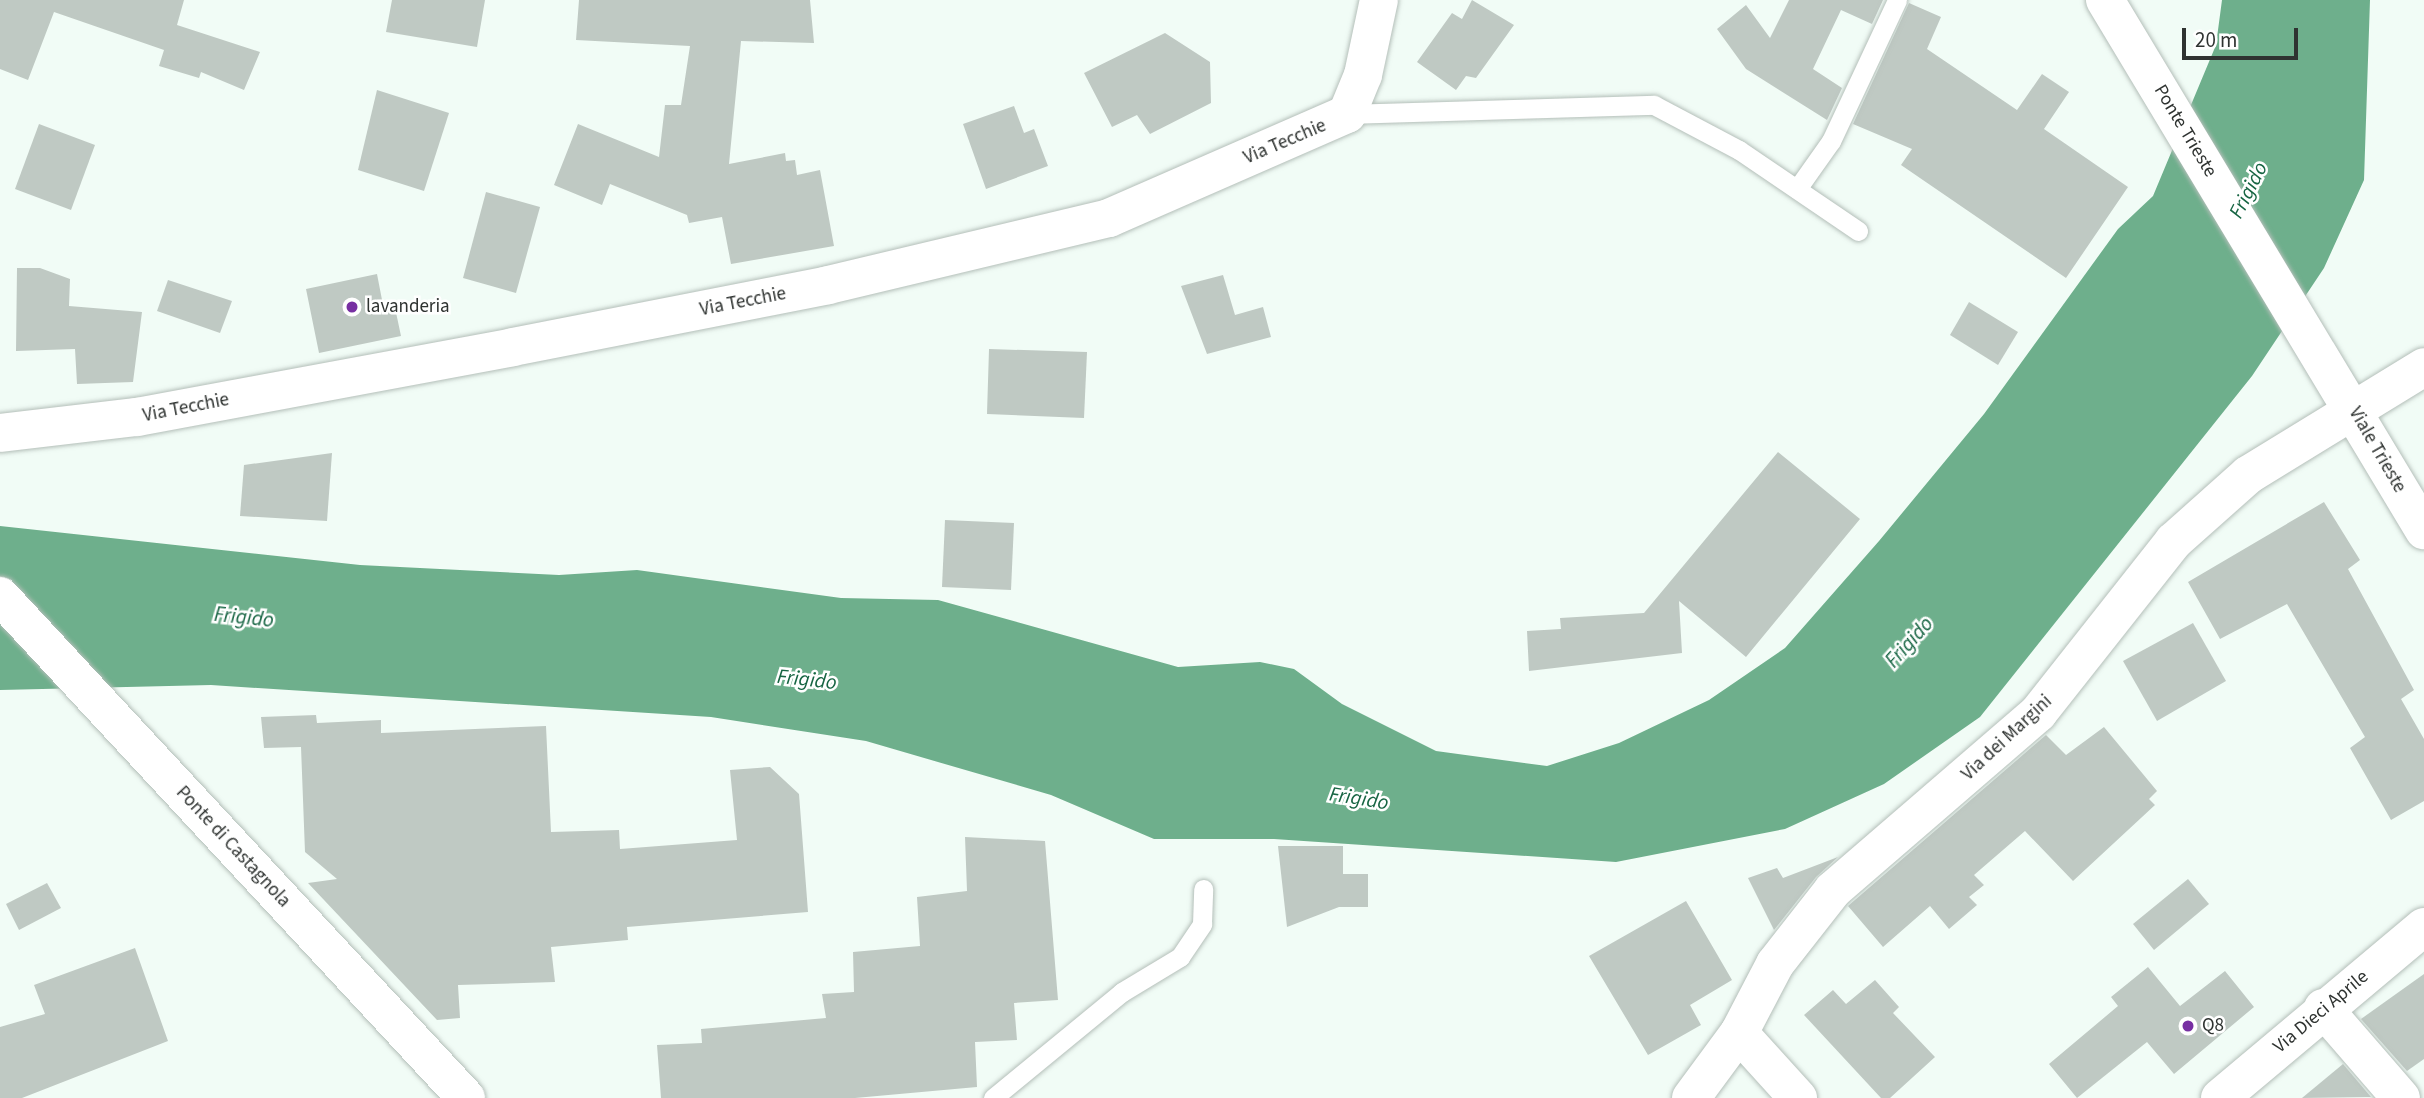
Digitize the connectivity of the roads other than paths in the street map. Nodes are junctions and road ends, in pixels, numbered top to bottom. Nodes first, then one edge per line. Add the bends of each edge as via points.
1 (1379, 0) edge
2 (1897, 0) edge
3 (2105, 0) edge
4 (1347, 114) junction
5 (1797, 189) junction
6 (1858, 231) dead end
7 (2424, 367) edge
8 (2331, 370) joint
9 (2355, 412) junction
10 (0, 433) edge
11 (2424, 530) edge
12 (0, 596) edge
13 (1203, 888) dead end
14 (2424, 927) edge
15 (2323, 1008) junction
16 (1739, 1033) junction
17 (466, 1098) edge
18 (993, 1098) edge
19 (1691, 1098) edge
20 (1798, 1098) edge
21 (2220, 1098) edge
22 (2401, 1098) edge

1 - 4 street, Via Tecchie via 1363,75
2 - 5 lane via 1831,141
3 - 8 street, Ponte Trieste
4 - 5 lane via 1654,105
4 - 10 street, Via Tecchie via 1109,218 1018,242 136,418
5 - 6 lane
7 - 9 street, Via dei Margini
8 - 9 street, Viale Trieste
9 - 11 street, Viale Trieste
9 - 16 street, Via dei Margini via 2248,475 2174,541 2038,713 1833,890 1775,964
12 - 17 street, Ponte di Castagnola
13 - 18 lane via 1202,924 1180,957 1122,992
14 - 15 street, Via Dieci Aprile
15 - 21 street, Via Dieci Aprile
15 - 22 street
16 - 19 street, Via dei Margini
16 - 20 street

